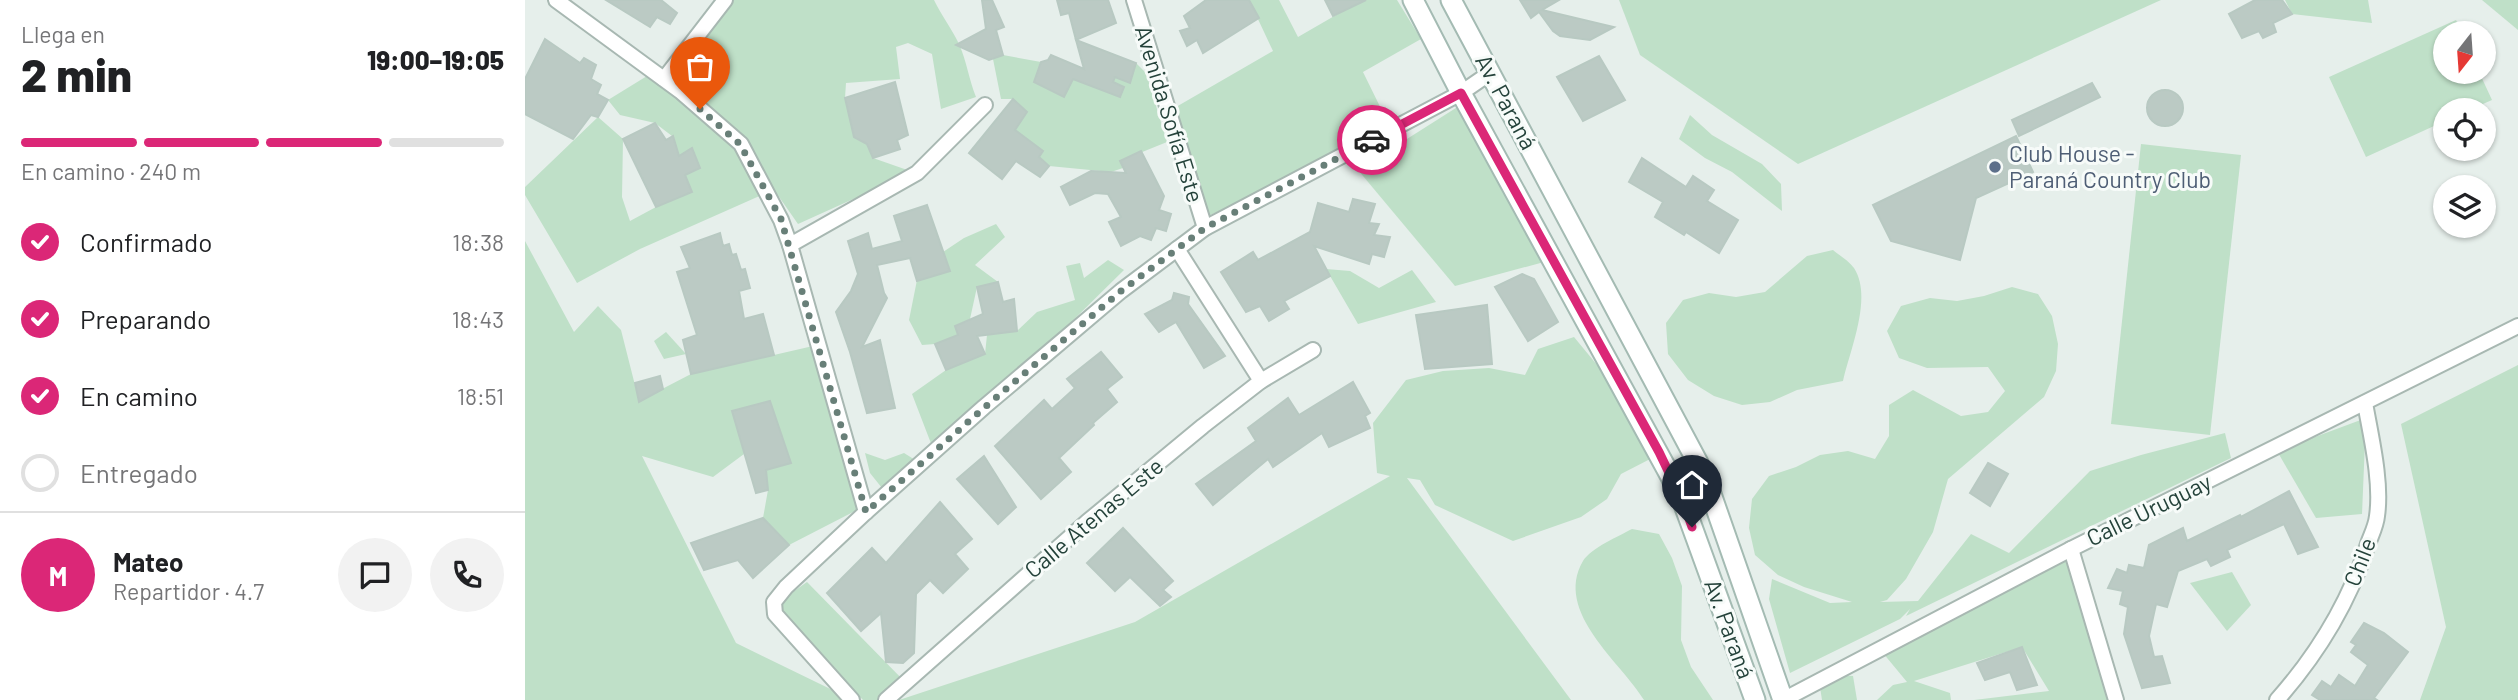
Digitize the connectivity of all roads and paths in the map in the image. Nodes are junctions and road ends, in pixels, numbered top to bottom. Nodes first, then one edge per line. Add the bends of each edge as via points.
1 (556, 0) edge
2 (725, 0) edge
3 (1134, 0) edge
4 (1413, 0) edge
5 (1451, 0) edge
6 (1490, 73) junction
7 (663, 79) junction
8 (1461, 93) junction
9 (985, 105) dead end
10 (1205, 228) junction
11 (790, 245) junction
12 (1177, 249) junction
13 (2518, 326) edge
14 (1313, 350) dead end
15 (1261, 381) junction
16 (2365, 404) junction
17 (866, 512) junction
18 (2071, 549) junction
19 (852, 700) edge
20 (886, 700) edge
21 (1755, 700) edge
22 (1783, 700) edge
23 (2116, 700) edge
24 (2277, 700) edge

1 - 7 street
2 - 7 street
3 - 10 street, Avenida Sofía Este
4 - 8 street, Av. Paraná
5 - 6 street, Av. Paraná
6 - 8 street
6 - 22 street, Av. Paraná via 1702,473
7 - 11 street via 740,144
8 - 10 street
8 - 21 street, Av. Paraná via 1671,477
9 - 11 street via 916,173
10 - 12 street
11 - 17 street
12 - 15 street
12 - 17 street via 1121,291
13 - 16 street, Calle Uruguay
14 - 15 street, Calle Atenas Este
15 - 20 street, Calle Atenas Este via 1087,522
16 - 18 street, Calle Uruguay
16 - 24 street, Chile via 2376,466 2377,517 2341,610
17 - 19 street via 775,598 773,606 779,619
18 - 22 street, Calle Uruguay
18 - 23 street

